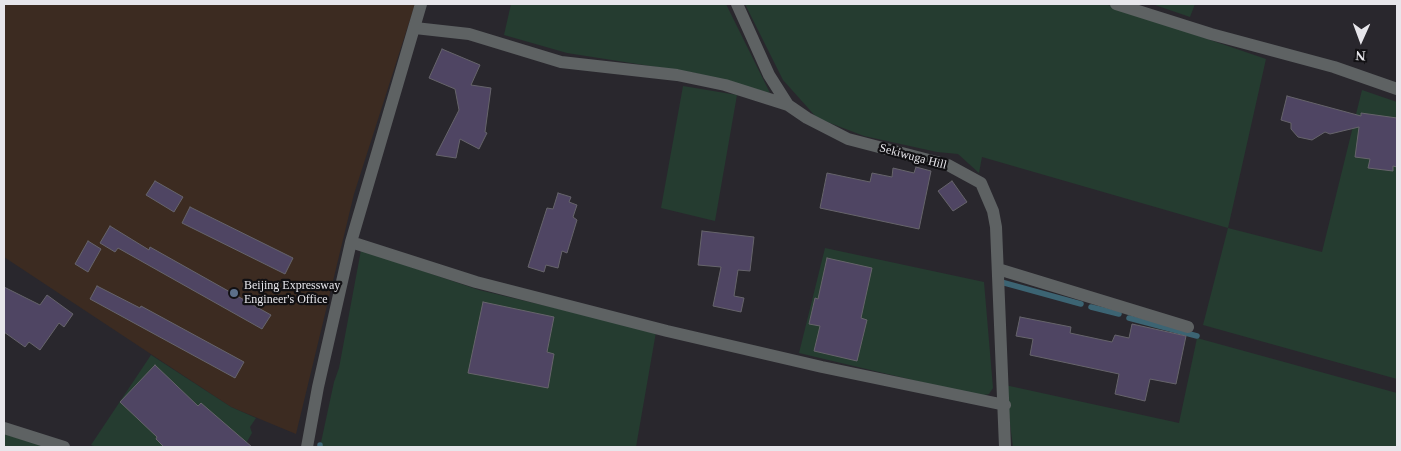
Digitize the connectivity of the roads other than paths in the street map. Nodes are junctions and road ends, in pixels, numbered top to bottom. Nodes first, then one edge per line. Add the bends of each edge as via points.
1 (421, 4) edge
2 (736, 4) edge
3 (1116, 4) edge
4 (415, 28) junction
5 (1397, 89) edge
6 (788, 105) junction
7 (351, 242) junction
8 (998, 269) junction
9 (1188, 327) dead end
10 (1005, 404) junction
11 (4, 428) edge
12 (64, 447) edge
13 (307, 447) edge
14 (1005, 447) edge

1 - 4 street
2 - 6 street, Sekiwuga Hill via 769,75
3 - 5 street via 1334,67
4 - 6 street via 469,34 561,62 677,74
4 - 7 street
6 - 8 street, Sekiwuga Hill via 848,139 948,165 981,183 993,211
7 - 10 street via 486,284 667,331
7 - 13 street
8 - 9 street
8 - 10 street, Sekiwuga Hill
10 - 14 street, Sekiwuga Hill
11 - 12 street

